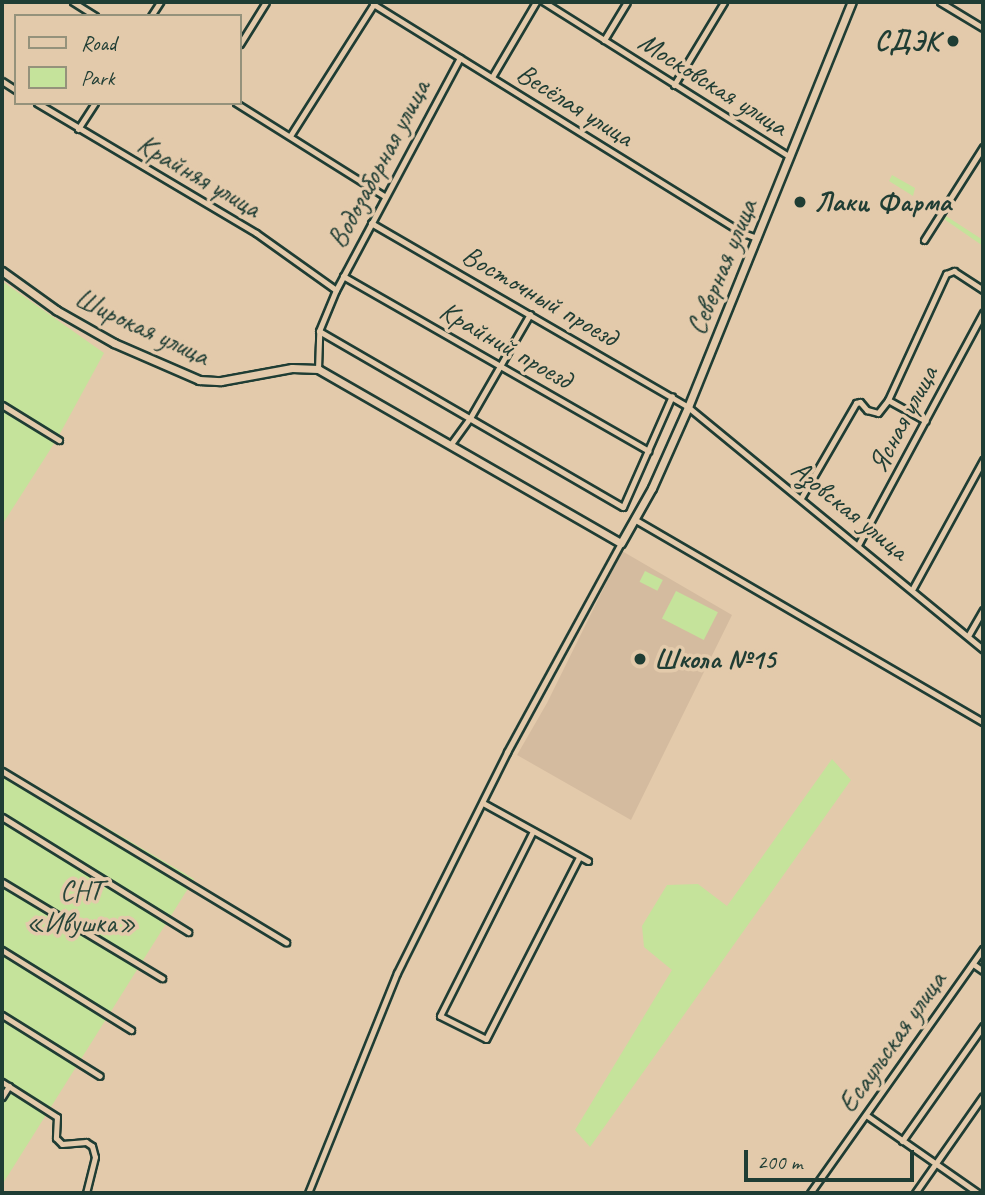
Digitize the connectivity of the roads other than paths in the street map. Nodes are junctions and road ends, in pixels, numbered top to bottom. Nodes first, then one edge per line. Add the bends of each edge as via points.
1 (73, 2) edge
2 (266, 2) edge
3 (536, 2) edge
4 (544, 2) edge
5 (628, 2) edge
6 (724, 2) edge
7 (852, 2) edge
8 (940, 2) edge
9 (374, 3) edge
10 (92, 14) edge
11 (983, 28) edge
12 (604, 40) junction
13 (242, 41) edge
14 (460, 58) junction
15 (492, 77) junction
16 (674, 85) junction
17 (40, 105) edge
18 (94, 105) edge
19 (239, 105) edge
20 (78, 129) junction
21 (290, 136) junction
22 (983, 147) edge
23 (789, 156) junction
24 (384, 196) junction
25 (371, 223) junction
26 (757, 238) junction
27 (924, 240) dead end
28 (2, 271) edge
29 (343, 276) junction
30 (336, 290) junction
31 (983, 290) edge
32 (983, 313) edge
33 (530, 314) junction
34 (319, 331) junction
35 (501, 366) junction
36 (318, 369) junction
37 (672, 397) junction
38 (888, 400) junction
39 (2, 405) edge
40 (688, 407) junction
41 (470, 418) junction
42 (926, 421) junction
43 (59, 440) dead end
44 (451, 444) junction
45 (648, 451) junction
46 (983, 460) edge
47 (801, 498) junction
48 (634, 519) junction
49 (621, 543) junction
50 (858, 545) junction
51 (913, 588) junction
52 (983, 610) edge
53 (968, 636) junction
54 (983, 649) edge
55 (983, 722) edge
56 (2, 771) edge
57 (484, 803) junction
58 (2, 817) edge
59 (533, 831) junction
60 (579, 857) junction
61 (588, 862) dead end
62 (2, 882) edge
63 (188, 932) dead end
64 (286, 942) dead end
65 (983, 949) edge
66 (2, 950) edge
67 (973, 964) junction
68 (983, 971) edge
69 (162, 978) dead end
70 (2, 1015) edge
71 (983, 1026) edge
72 (131, 1030) dead end
73 (100, 1076) dead end
74 (2, 1082) edge
75 (9, 1086) junction
76 (983, 1096) edge
77 (2, 1097) edge
78 (866, 1115) junction
79 (902, 1141) junction
80 (936, 1164) junction
81 (86, 1193) edge
82 (309, 1193) edge
83 (810, 1193) edge
84 (915, 1193) edge
85 (978, 1193) edge

1 - 10 street
2 - 13 street
3 - 15 street
4 - 12 street, Московская улица
5 - 12 street
6 - 16 street
7 - 23 street, Северная улица
8 - 11 street
9 - 14 street, Весёлая улица
9 - 21 street
12 - 16 street, Московская улица
14 - 15 street, Весёлая улица
14 - 24 street, Водозаборная улица
15 - 26 street, Весёлая улица
16 - 23 street, Московская улица
17 - 20 street, Крайняя улица
18 - 20 street
19 - 21 street
20 - 30 street, Крайняя улица via 256,233
21 - 24 street
22 - 27 street
23 - 26 street, Северная улица
24 - 25 street, Водозаборная улица
25 - 29 street, Водозаборная улица
25 - 33 street, Восточный проезд
26 - 40 street, Северная улица
28 - 36 street, Широкая улица via 56,310 114,343 199,380
29 - 30 street, Водозаборная улица
29 - 35 street, Крайний проезд
30 - 34 street, Водозаборная улица
31 - 38 street via 958,272 946,274
32 - 42 street, Ясная улица
33 - 35 street
33 - 37 street, Восточный проезд
34 - 36 street
34 - 41 street
35 - 41 street
35 - 45 street, Крайний проезд
36 - 44 street
37 - 40 street, Восточный проезд
37 - 45 street
38 - 42 street
38 - 47 street via 878,412 867,410 860,402 853,406
39 - 43 street
40 - 47 street, Азовская улица
40 - 48 street, Северная улица
41 - 44 street
41 - 45 street via 623,507
42 - 50 street, Ясная улица
44 - 49 street
46 - 51 street
47 - 50 street, Азовская улица
48 - 49 street, Северная улица
48 - 55 street
49 - 57 street
50 - 51 street, Азовская улица
51 - 53 street, Азовская улица
52 - 53 street
53 - 54 street, Азовская улица
56 - 64 street
57 - 59 street
57 - 82 street via 397,973
58 - 63 street
59 - 60 street
59 - 60 street via 440,1016 486,1039
60 - 61 street
62 - 69 street
65 - 67 street, Есаульская улица
66 - 72 street
67 - 68 street
67 - 78 street, Есаульская улица
70 - 73 street
71 - 79 street
74 - 75 street
75 - 77 street
75 - 81 street via 57,1116 56,1138 62,1144 86,1142 94,1150
76 - 80 street
78 - 79 street
78 - 83 street, Есаульская улица
79 - 80 street
80 - 84 street
80 - 85 street

